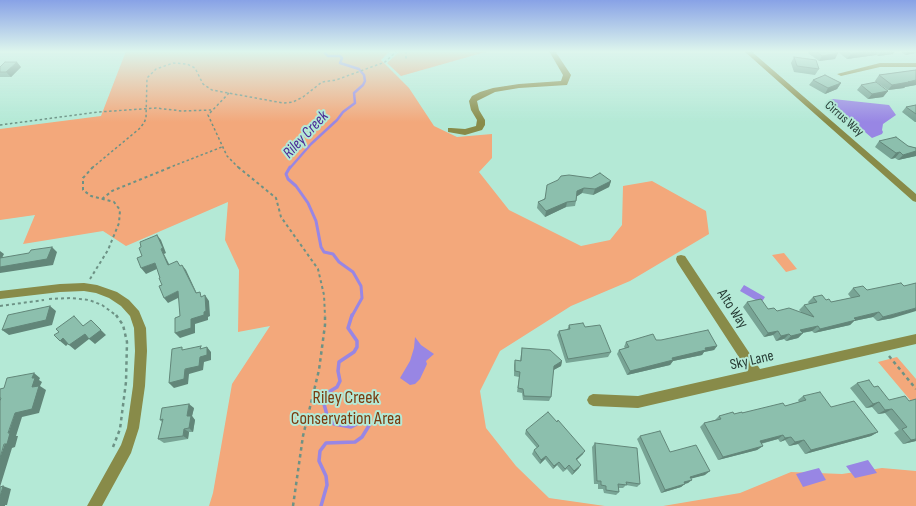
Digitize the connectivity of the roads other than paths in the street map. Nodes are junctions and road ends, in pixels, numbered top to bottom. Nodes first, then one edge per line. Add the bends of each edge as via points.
1 (567, 75) edge
2 (774, 75) edge
3 (451, 130) dead end
4 (912, 196) edge
5 (681, 259) dead end
6 (0, 295) edge
7 (916, 339) edge
8 (758, 376) junction
9 (593, 400) dead end
10 (94, 506) edge

1 - 3 street via 565,82 559,84 519,86 483,94 473,101 481,120 479,128 465,132
2 - 4 street, Cirrus Way
5 - 8 street, Alto Way
6 - 10 street via 84,287 113,295 125,302 135,314 140,328 141,351 133,428 126,448
7 - 8 street, Sky Lane
8 - 9 street, Sky Lane via 638,402

